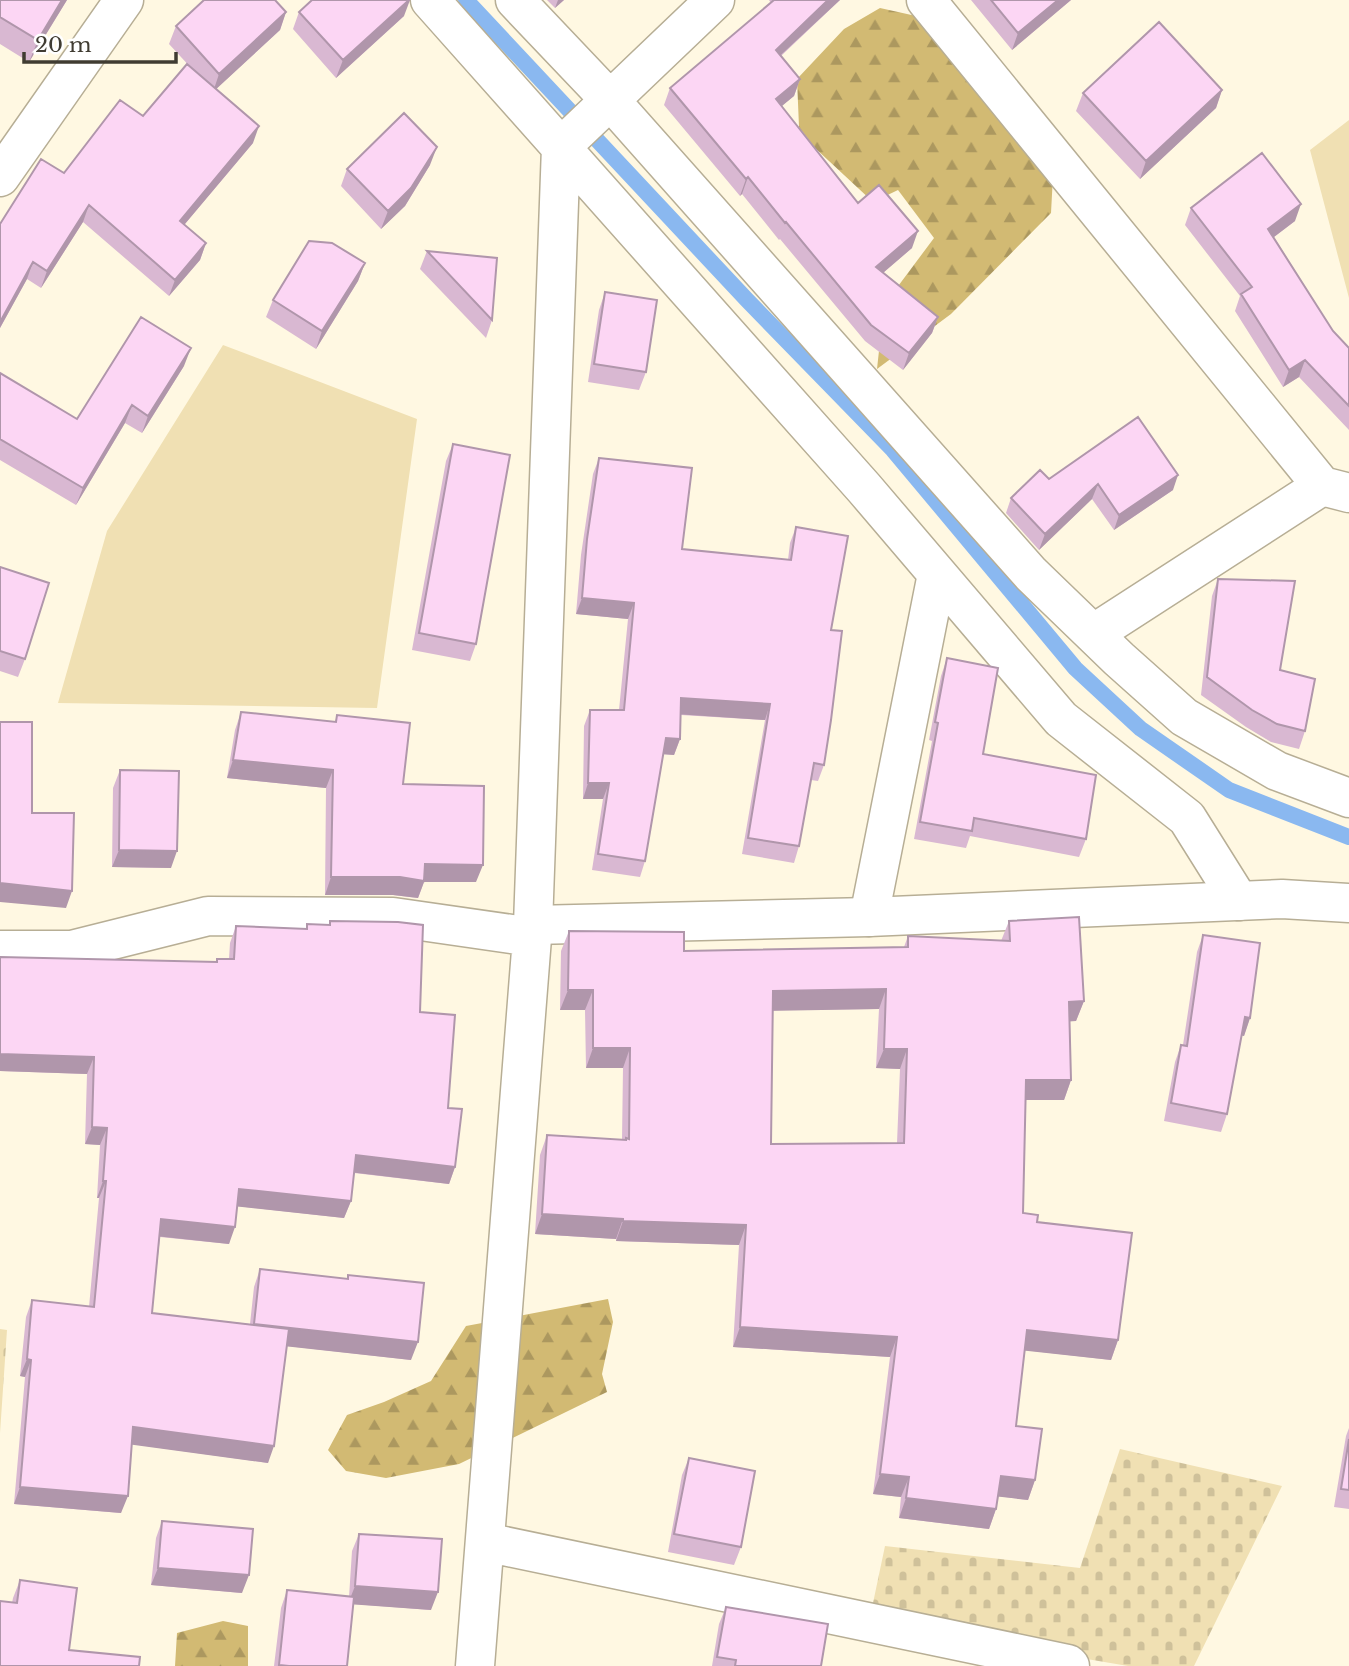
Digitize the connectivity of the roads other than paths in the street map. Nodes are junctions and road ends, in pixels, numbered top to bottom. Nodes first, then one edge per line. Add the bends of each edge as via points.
1 (124, 0) edge
2 (430, 0) edge
3 (515, 0) edge
4 (715, 0) edge
5 (926, 0) edge
6 (610, 100) junction
7 (561, 147) junction
8 (0, 177) edge
9 (1335, 489) edge
10 (937, 574) junction
11 (1093, 634) junction
12 (1349, 798) edge
13 (1239, 901) junction
14 (1349, 903) edge
15 (869, 917) junction
16 (533, 931) junction
17 (0, 950) edge
18 (485, 1542) junction
19 (475, 1666) edge
20 (1070, 1666) edge

1 - 8 street
2 - 7 street
3 - 6 street
4 - 6 street
5 - 9 street
6 - 7 street
6 - 11 street via 1031,573
7 - 10 street
7 - 16 street
9 - 11 street
10 - 13 street via 1060,719 1187,818
10 - 15 street
11 - 12 street via 1184,717 1278,771
13 - 14 street
13 - 15 street
15 - 16 street
16 - 17 street via 393,917 208,916 72,950
16 - 18 street
18 - 19 street
18 - 20 street

